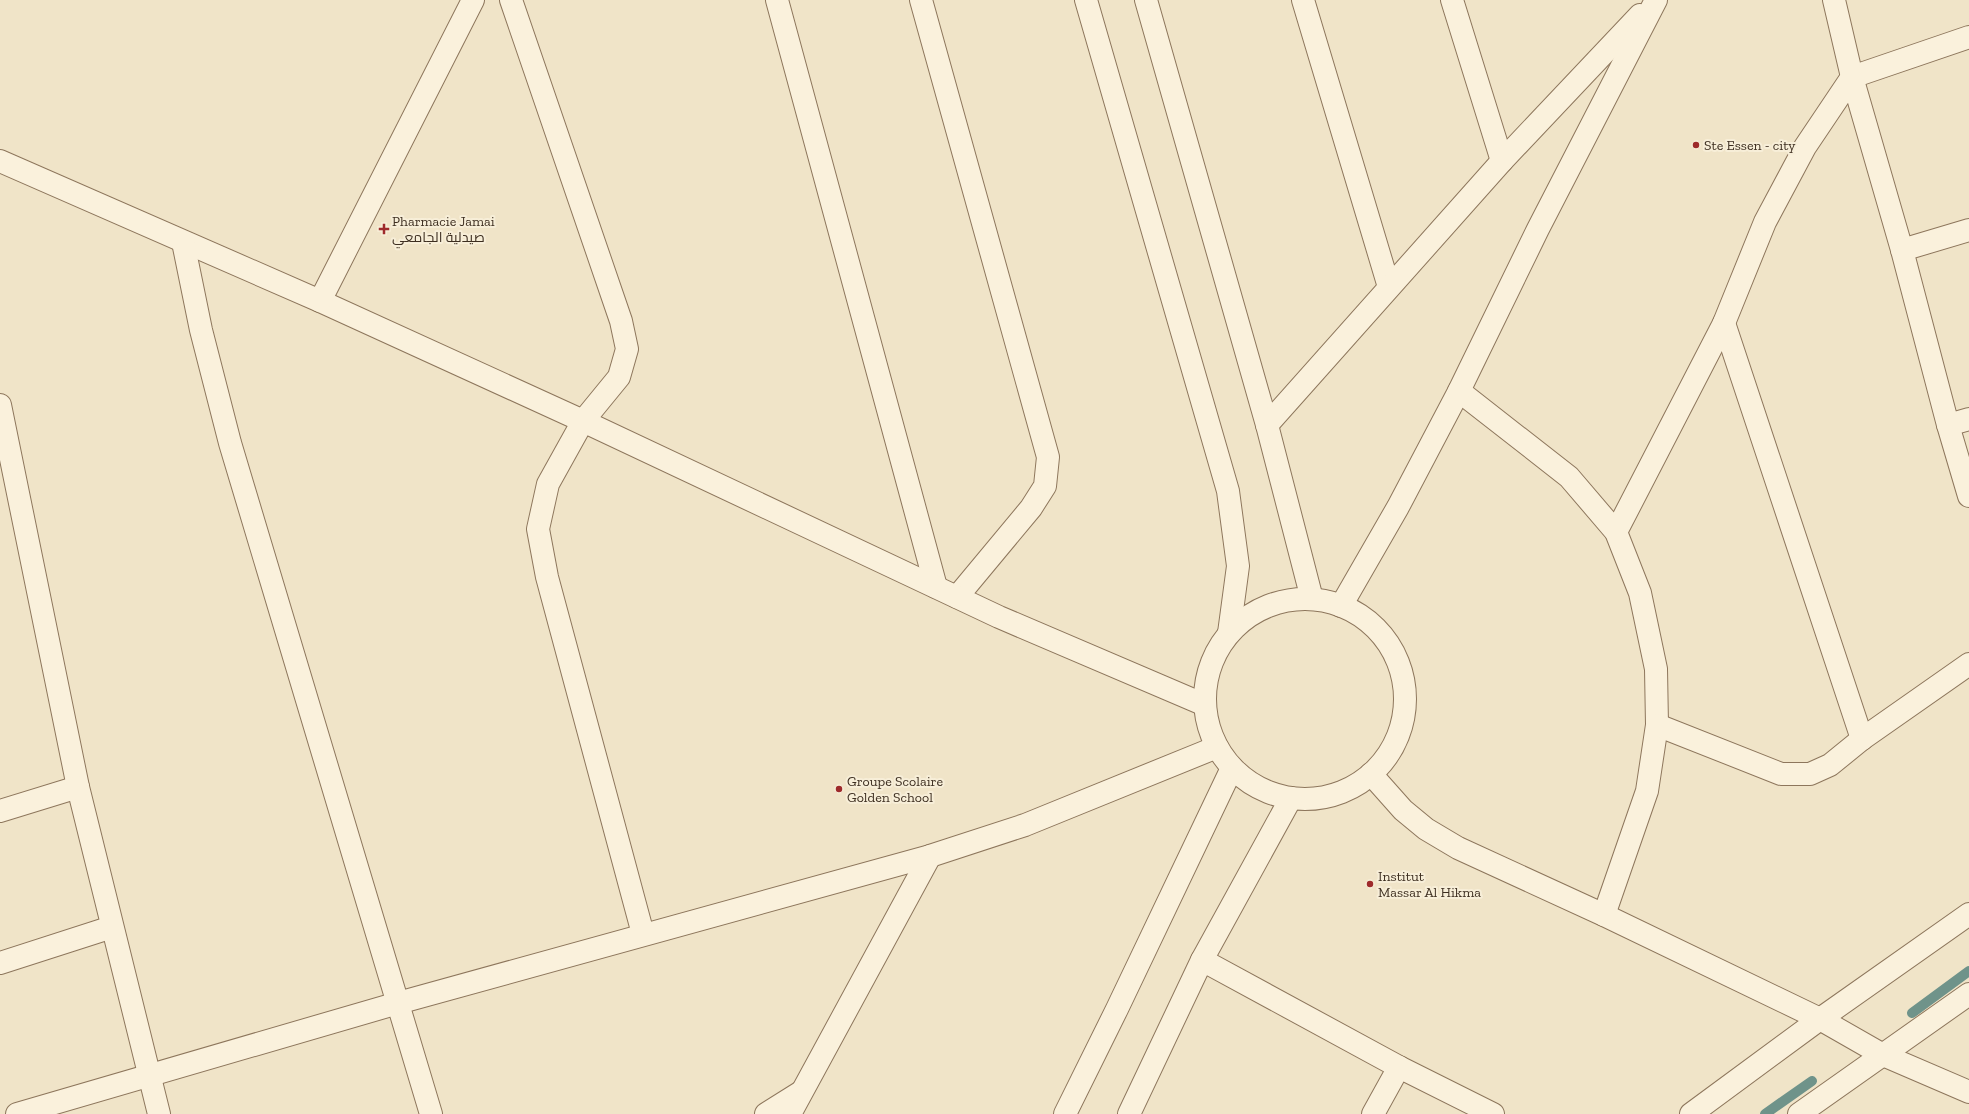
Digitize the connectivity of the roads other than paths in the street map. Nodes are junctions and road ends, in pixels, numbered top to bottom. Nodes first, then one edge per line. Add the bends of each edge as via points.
1 (473, 0) edge
2 (511, 0) edge
3 (777, 0) edge
4 (921, 0) edge
5 (1086, 0) edge
6 (1146, 0) edge
7 (1302, 0) edge
8 (1452, 0) edge
9 (1655, 0) edge
10 (1834, 0) edge
11 (1969, 38) edge
12 (1852, 77) junction
13 (0, 161) edge
14 (1502, 161) junction
15 (1969, 230) edge
16 (183, 242) junction
17 (1902, 250) junction
18 (1389, 287) junction
19 (320, 302) junction
20 (1724, 323) junction
21 (1459, 391) junction
22 (0, 405) edge
23 (1969, 420) edge
24 (583, 421) junction
25 (1267, 425) junction
26 (1948, 426) junction
27 (1969, 496) edge
28 (1616, 532) junction
29 (936, 587) junction
30 (957, 597) junction
31 (1312, 599) junction
32 (1341, 606) junction
33 (1229, 633) junction
34 (1969, 664) edge
35 (1205, 705) junction
36 (1658, 725) junction
37 (1862, 740) junction
38 (1217, 747) junction
39 (1232, 768) junction
40 (1371, 774) junction
41 (78, 787) junction
42 (1290, 798) junction
43 (0, 810) edge
44 (930, 856) junction
45 (1969, 914) edge
46 (1604, 915) junction
47 (112, 927) junction
48 (643, 934) junction
49 (1202, 960) junction
50 (0, 963) edge
51 (1969, 994) edge
52 (398, 1003) junction
53 (1820, 1019) junction
54 (1883, 1055) junction
55 (1399, 1068) junction
56 (149, 1075) junction
57 (801, 1092) junction
58 (1969, 1092) edge
59 (17, 1114) edge
60 (160, 1114) edge
61 (431, 1114) edge
62 (766, 1114) edge
63 (790, 1114) edge
64 (1065, 1114) edge
65 (1129, 1114) edge
66 (1373, 1114) edge
67 (1493, 1114) edge
68 (1691, 1114) edge
69 (1799, 1114) edge

1 - 19 street
2 - 24 street via 621,320 627,349 619,376
3 - 29 street
4 - 30 street via 1048,457 1045,486 1031,508
5 - 33 street via 1228,491 1238,566
6 - 25 street
7 - 18 street
8 - 14 street
9 - 14 street
9 - 21 street
10 - 12 street
11 - 12 street
12 - 17 street
12 - 20 street via 1805,147 1765,222
13 - 16 street
14 - 18 street
15 - 17 street
16 - 19 street
16 - 52 street via 201,330 230,443
17 - 26 street
18 - 25 street
19 - 24 street
20 - 28 street
20 - 37 street
21 - 28 street via 1569,477
21 - 32 street via 1398,507
22 - 41 street
23 - 26 street
24 - 29 street
24 - 48 street via 548,484 538,529 547,577
25 - 31 street
26 - 27 street
28 - 36 street via 1640,593 1656,668
29 - 30 street
30 - 35 street
31 - 32 street
31 - 33 street via 1280,601 1256,611
32 - 40 street via 1368,621 1382,636 1393,653 1403,682 1404,713 1399,732 1390,751
33 - 35 street via 1216,651 1212,662 1206,683
34 - 37 street
35 - 38 street via 1206,720
36 - 37 street via 1781,774 1810,774 1830,765
36 - 46 street via 1647,791
38 - 39 street
38 - 44 street via 1025,825
39 - 42 street via 1259,788
39 - 64 street via 1118,1009
40 - 42 street via 1347,790 1329,796 1310,799
40 - 46 street via 1403,810 1426,829 1458,848
41 - 43 street
41 - 47 street
42 - 49 street
44 - 48 street
44 - 57 street
45 - 53 street
46 - 53 street
47 - 50 street
47 - 56 street
48 - 52 street
49 - 55 street
49 - 65 street
51 - 54 street
52 - 56 street
52 - 61 street
53 - 54 street
53 - 68 street
54 - 58 street
54 - 69 street
55 - 66 street
55 - 67 street
56 - 59 street
56 - 60 street
57 - 62 street
57 - 63 street

